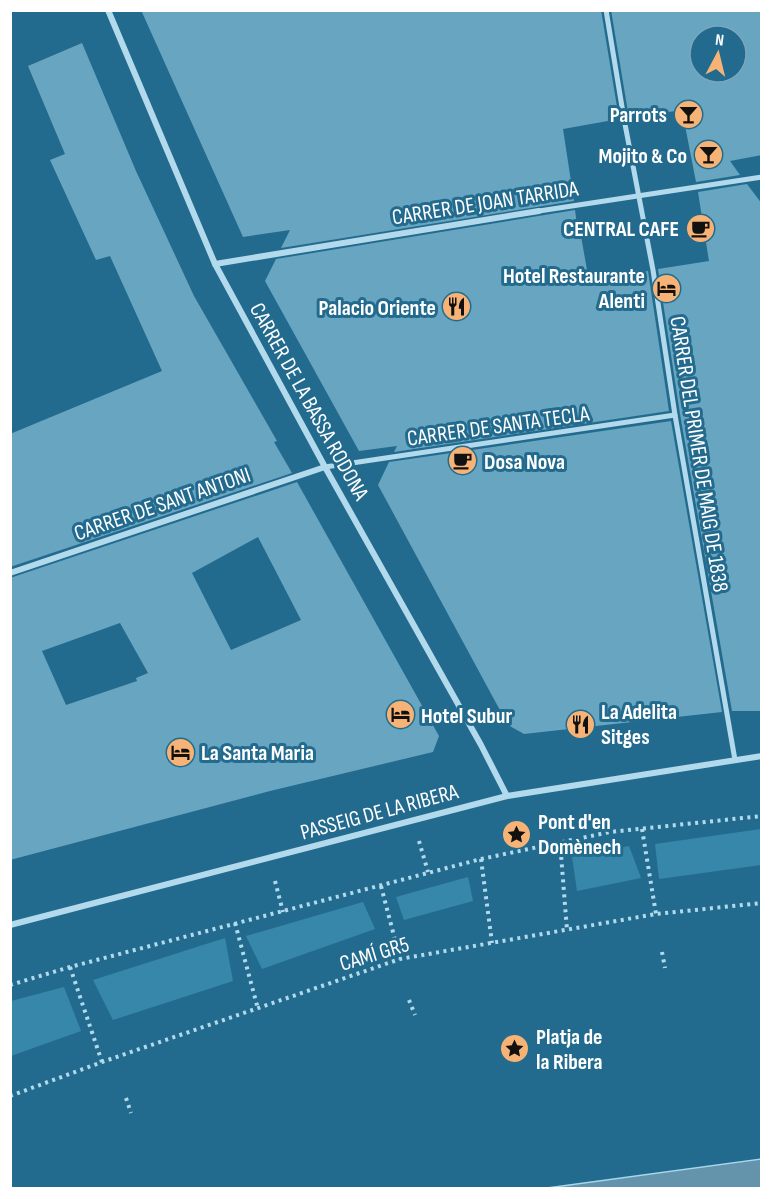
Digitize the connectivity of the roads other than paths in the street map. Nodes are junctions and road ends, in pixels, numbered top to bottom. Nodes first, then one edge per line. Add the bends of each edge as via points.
1 (108, 10) edge
2 (606, 10) edge
3 (762, 177) edge
4 (639, 195) junction
5 (539, 211) joint
6 (215, 264) junction
7 (675, 415) junction
8 (325, 467) junction
9 (10, 573) edge
10 (762, 756) edge
11 (735, 759) junction
12 (507, 796) junction
13 (10, 925) edge

1 - 6 street, CARRER DE LA BASSA RODONA
2 - 4 street, CARRER DEL PRIMER DE MAIG DE 1838
3 - 4 street, CARRER DE JOAN TARRIDA
4 - 5 street, CARRER DE JOAN TARRIDA
4 - 7 street, CARRER DEL PRIMER DE MAIG DE 1838
5 - 6 street, CARRER DE JOAN TARRIDA
6 - 8 street, CARRER DE LA BASSA RODONA
7 - 8 street, CARRER DE SANTA TECLA
7 - 11 street, CARRER DEL PRIMER DE MAIG DE 1838
8 - 9 street, CARRER DE SANT ANTONI
8 - 12 street, CARRER DE LA BASSA RODONA
10 - 11 street, PASSEIG DE LA RIBERA
11 - 12 street, PASSEIG DE LA RIBERA
12 - 13 street, PASSEIG DE LA RIBERA

